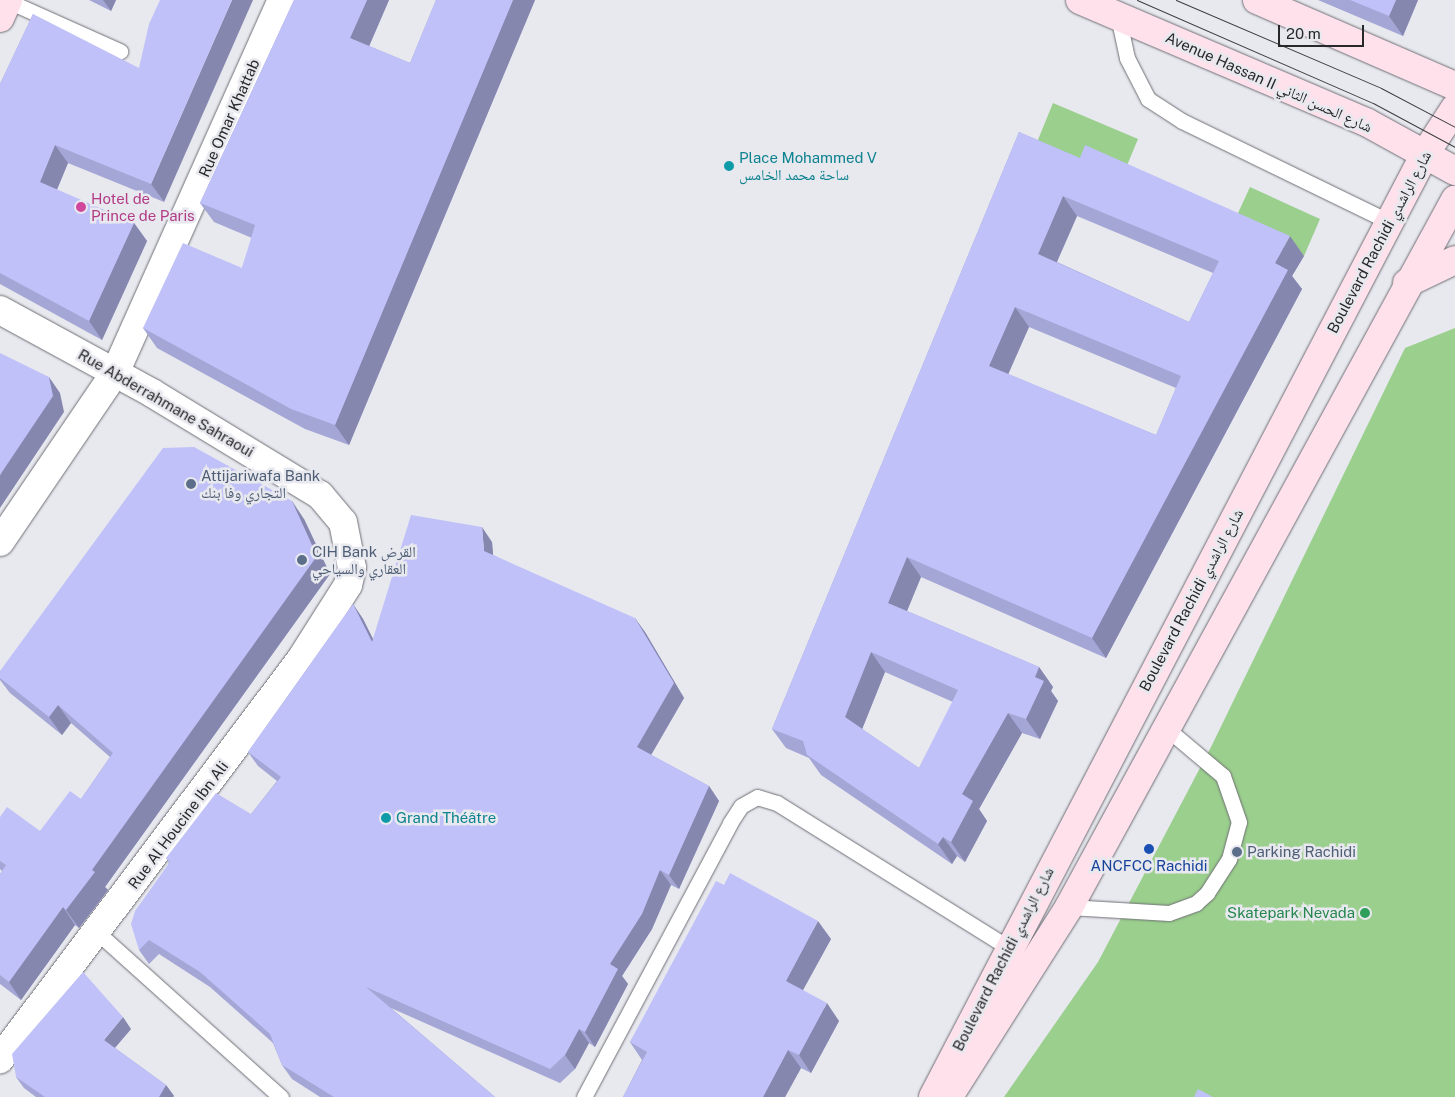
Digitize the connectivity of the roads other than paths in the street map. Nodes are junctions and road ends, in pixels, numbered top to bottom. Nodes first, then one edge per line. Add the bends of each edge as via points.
1 (282, 0) edge
2 (1257, 0) edge
3 (5, 6) edge
4 (1100, 6) edge
5 (120, 51) dead end
6 (1455, 86) edge
7 (1455, 108) edge
8 (1425, 154) junction
9 (1455, 171) edge
10 (1455, 200) edge
11 (1390, 222) junction
12 (1455, 260) edge
13 (1407, 283) junction
14 (0, 310) edge
15 (115, 373) junction
16 (0, 542) edge
17 (348, 585) joint
18 (1165, 727) junction
19 (1069, 907) junction
20 (98, 933) junction
21 (1008, 947) junction
22 (1036, 966) junction
23 (0, 1059) edge
24 (281, 1097) edge
25 (584, 1097) edge
26 (933, 1097) edge
27 (948, 1097) edge

1 - 15 street, Rue Omar Khattab
2 - 6 street
3 - 5 lane
4 - 8 street, Avenue Hassan II شارع الحسن الثاني via 1366,122
4 - 11 lane via 1148,99 1182,121
7 - 8 street, Boulevard Rachidi شارع الراشدي
8 - 9 street, Avenue Hassan II شارع الحسن الثاني
8 - 11 street, Boulevard Rachidi شارع الراشدي
10 - 13 street, Boulevard Rachidi شارع الراشدي
11 - 21 street, Boulevard Rachidi شارع الراشدي
12 - 13 street
13 - 18 street, Boulevard Rachidi شارع الراشدي
14 - 15 street, Rue Abderrahmane Sahraoui
15 - 16 street, Rue Omar Khattab
15 - 17 street, Rue Abderrahmane Sahraoui via 320,495 343,522 348,535 352,568
17 - 20 street, Rue Al Houcine Ibn Ali via 301,659
18 - 19 street, Boulevard Rachidi شارع الراشدي
18 - 19 lane via 1223,776 1239,822 1229,859 1207,893 1170,913
19 - 22 street, Boulevard Rachidi شارع الراشدي
20 - 23 street, Rue Al Houcine Ibn Ali
20 - 24 lane
21 - 22 lane
21 - 25 lane via 777,803 757,797 741,806 730,824
21 - 26 street, Boulevard Rachidi شارع الراشدي
22 - 27 street, Boulevard Rachidi شارع الراشدي

